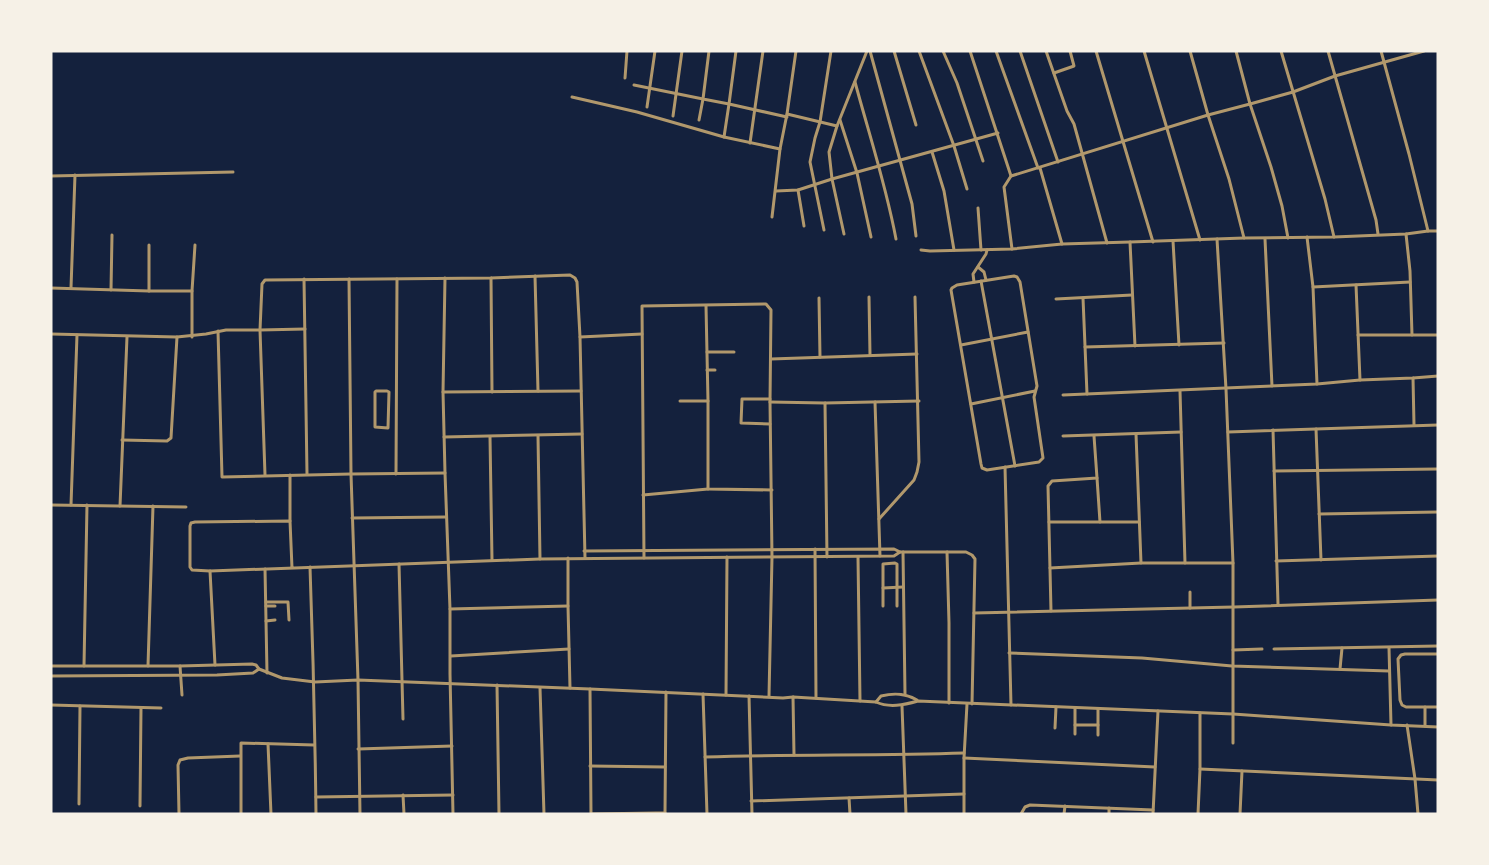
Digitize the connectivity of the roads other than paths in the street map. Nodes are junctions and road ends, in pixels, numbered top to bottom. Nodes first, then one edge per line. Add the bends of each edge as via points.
1 (627, 51) edge
2 (655, 51) edge
3 (682, 51) edge
4 (709, 51) edge
5 (736, 51) edge
6 (763, 51) edge
7 (796, 51) edge
8 (831, 51) edge
9 (868, 51) edge
10 (894, 51) edge
11 (919, 51) edge
12 (943, 51) edge
13 (970, 51) edge
14 (996, 51) edge
15 (1020, 51) edge
16 (1046, 51) edge
17 (1070, 51) edge
18 (1096, 51) edge
19 (1144, 51) edge
20 (1190, 51) edge
21 (1236, 51) edge
22 (1281, 51) edge
23 (1328, 51) edge
24 (1381, 51) edge
25 (1424, 51) edge
26 (1384, 62) junction
27 (1054, 73) junction
28 (1336, 76) junction
29 (625, 78) dead end
30 (854, 81) junction
31 (634, 85) dead end
32 (649, 89) junction
33 (1293, 92) junction
34 (676, 94) junction
35 (572, 97) dead end
36 (703, 99) junction
37 (729, 104) junction
38 (1250, 104) junction
39 (647, 107) dead end
40 (755, 109) junction
41 (787, 115) junction
42 (1208, 115) junction
43 (673, 116) dead end
44 (699, 120) dead end
45 (839, 120) junction
46 (820, 122) junction
47 (916, 125) dead end
48 (837, 126) junction
49 (1166, 128) junction
50 (998, 133) junction
51 (724, 137) junction
52 (976, 140) junction
53 (1123, 142) junction
54 (750, 143) junction
55 (954, 146) junction
56 (780, 149) junction
57 (932, 152) junction
58 (1082, 154) junction
59 (900, 160) junction
60 (983, 161) dead end
61 (1058, 162) junction
62 (879, 166) junction
63 (1039, 168) junction
64 (233, 172) dead end
65 (856, 172) junction
66 (75, 175) junction
67 (51, 176) edge
68 (1011, 176) junction
69 (832, 179) junction
70 (814, 185) junction
71 (967, 189) dead end
72 (798, 190) junction
73 (776, 191) junction
74 (978, 208) dead end
75 (772, 217) dead end
76 (804, 226) dead end
77 (824, 230) dead end
78 (1428, 231) junction
79 (1438, 231) edge
80 (844, 234) dead end
81 (1378, 234) junction
82 (1406, 234) junction
83 (112, 235) dead end
84 (916, 236) dead end
85 (871, 237) dead end
86 (1308, 237) junction
87 (1334, 237) junction
88 (1244, 238) junction
89 (1288, 238) junction
90 (896, 239) dead end
91 (1217, 239) junction
92 (1265, 239) junction
93 (1200, 240) junction
94 (1173, 241) junction
95 (1130, 242) junction
96 (1153, 242) junction
97 (1107, 243) junction
98 (1062, 244) junction
99 (149, 245) dead end
100 (195, 245) dead end
101 (1012, 249) junction
102 (921, 250) dead end
103 (954, 250) junction
104 (981, 250) junction
105 (987, 250) junction
106 (978, 266) junction
107 (534, 276) junction
108 (397, 278) junction
109 (444, 278) junction
110 (491, 278) junction
111 (304, 279) junction
112 (349, 279) junction
113 (986, 280) junction
114 (981, 281) junction
115 (974, 282) junction
116 (1410, 282) junction
117 (1356, 285) junction
118 (1313, 287) junction
119 (51, 288) edge
120 (71, 288) junction
121 (111, 290) junction
122 (149, 291) junction
123 (192, 291) junction
124 (1132, 295) junction
125 (869, 297) dead end
126 (916, 297) dead end
127 (819, 298) dead end
128 (1083, 298) junction
129 (1056, 299) dead end
130 (706, 306) junction
131 (305, 329) junction
132 (260, 330) junction
133 (218, 331) junction
134 (1028, 332) junction
135 (51, 334) edge
136 (642, 334) junction
137 (1438, 334) edge
138 (77, 335) junction
139 (1358, 335) junction
140 (1412, 335) junction
141 (192, 336) junction
142 (127, 337) junction
143 (177, 337) junction
144 (580, 337) junction
145 (991, 339) junction
146 (1224, 343) junction
147 (961, 345) junction
148 (1179, 345) junction
149 (1135, 346) junction
150 (1085, 347) junction
151 (707, 352) junction
152 (734, 352) dead end
153 (917, 354) junction
154 (870, 355) junction
155 (820, 357) junction
156 (771, 359) junction
157 (708, 370) junction
158 (715, 370) dead end
159 (1438, 376) edge
160 (1413, 378) junction
161 (1360, 380) junction
162 (1317, 384) junction
163 (1272, 386) junction
164 (1226, 389) junction
165 (581, 391) junction
166 (1035, 391) junction
167 (1180, 391) junction
168 (443, 392) junction
169 (492, 392) junction
170 (538, 392) junction
171 (1088, 394) junction
172 (1063, 395) dead end
173 (389, 398) junction
174 (396, 398) junction
175 (1002, 398) junction
176 (680, 401) dead end
177 (708, 401) junction
178 (770, 401) junction
179 (919, 401) junction
180 (875, 402) junction
181 (825, 403) junction
182 (971, 404) junction
183 (389, 409) junction
184 (396, 409) junction
185 (389, 421) junction
186 (396, 421) junction
187 (770, 424) junction
188 (1414, 425) junction
189 (1438, 425) edge
190 (1316, 429) junction
191 (1274, 430) junction
192 (1181, 432) junction
193 (1228, 432) junction
194 (582, 434) junction
195 (1136, 434) junction
196 (538, 436) junction
197 (1063, 436) dead end
198 (1094, 436) junction
199 (444, 437) junction
200 (490, 437) junction
201 (122, 440) junction
202 (1015, 466) junction
203 (1005, 467) junction
204 (1438, 470) edge
205 (1274, 471) junction
206 (1318, 471) junction
207 (445, 473) junction
208 (307, 474) junction
209 (351, 474) junction
210 (396, 474) junction
211 (265, 475) junction
212 (290, 475) junction
213 (1097, 478) junction
214 (708, 489) junction
215 (772, 490) junction
216 (643, 495) junction
217 (51, 505) edge
218 (71, 505) junction
219 (87, 505) junction
220 (120, 506) junction
221 (153, 506) junction
222 (186, 507) dead end
223 (1438, 512) edge
224 (1319, 514) junction
225 (446, 517) junction
226 (352, 518) junction
227 (879, 519) junction
228 (290, 521) junction
229 (1049, 522) junction
230 (1100, 522) junction
231 (1139, 522) junction
232 (815, 549) junction
233 (827, 549) junction
234 (880, 549) junction
235 (644, 550) junction
236 (772, 550) junction
237 (584, 551) junction
238 (901, 552) junction
239 (947, 552) junction
240 (880, 556) junction
241 (1438, 556) edge
242 (727, 557) junction
243 (772, 557) junction
244 (815, 557) junction
245 (827, 557) junction
246 (858, 557) junction
247 (568, 558) junction
248 (585, 558) junction
249 (644, 558) junction
250 (540, 559) junction
251 (492, 560) junction
252 (1321, 560) junction
253 (1276, 561) junction
254 (448, 562) junction
255 (1141, 563) junction
256 (1185, 563) junction
257 (1233, 563) junction
258 (399, 564) junction
259 (354, 566) junction
260 (310, 567) junction
261 (292, 568) junction
262 (1050, 568) junction
263 (265, 569) junction
264 (210, 571) junction
265 (897, 587) junction
266 (903, 587) junction
267 (883, 588) junction
268 (1190, 592) dead end
269 (1438, 600) edge
270 (266, 604) junction
271 (1278, 605) junction
272 (275, 606) dead end
273 (568, 606) junction
274 (883, 606) dead end
275 (897, 606) dead end
276 (1234, 607) junction
277 (1190, 608) junction
278 (450, 609) junction
279 (1051, 611) junction
280 (1008, 612) junction
281 (974, 613) junction
282 (266, 620) junction
283 (275, 620) dead end
284 (289, 620) dead end
285 (1438, 646) edge
286 (1342, 648) junction
287 (1389, 648) junction
288 (1274, 649) dead end
289 (569, 650) junction
290 (1233, 650) junction
291 (1262, 650) dead end
292 (1009, 653) junction
293 (1438, 654) edge
294 (451, 656) junction
295 (215, 665) junction
296 (51, 666) edge
297 (84, 666) junction
298 (148, 666) junction
299 (180, 666) junction
300 (1232, 666) junction
301 (1340, 669) junction
302 (259, 670) junction
303 (1389, 671) junction
304 (267, 673) junction
305 (51, 676) edge
306 (181, 676) junction
307 (358, 680) junction
308 (315, 682) junction
309 (402, 682) junction
310 (450, 684) junction
311 (498, 686) junction
312 (540, 688) junction
313 (570, 688) junction
314 (590, 689) junction
315 (666, 692) junction
316 (703, 694) junction
317 (905, 694) junction
318 (182, 695) dead end
319 (726, 695) junction
320 (749, 696) junction
321 (770, 696) junction
322 (793, 696) junction
323 (816, 698) junction
324 (860, 701) junction
325 (918, 701) junction
326 (876, 702) junction
327 (949, 703) junction
328 (967, 704) junction
329 (972, 704) junction
330 (51, 705) edge
331 (80, 706) junction
332 (902, 706) junction
333 (1011, 706) junction
334 (1056, 707) junction
335 (1425, 707) junction
336 (1438, 707) edge
337 (141, 708) junction
338 (161, 708) dead end
339 (1075, 708) junction
340 (1098, 709) junction
341 (1158, 711) junction
342 (1200, 713) junction
343 (1233, 714) junction
344 (403, 718) dead end
345 (1075, 725) junction
346 (1391, 725) junction
347 (1407, 725) junction
348 (1098, 726) junction
349 (1426, 726) junction
350 (1438, 727) edge
351 (1055, 728) dead end
352 (1075, 734) dead end
353 (1098, 735) dead end
354 (1233, 743) dead end
355 (268, 744) junction
356 (314, 745) junction
357 (452, 746) junction
358 (358, 749) junction
359 (964, 753) junction
360 (794, 755) junction
361 (905, 755) junction
362 (240, 756) junction
363 (750, 756) junction
364 (705, 757) junction
365 (964, 758) junction
366 (590, 766) junction
367 (665, 766) junction
368 (1155, 767) junction
369 (1200, 769) junction
370 (1242, 771) junction
371 (1415, 779) junction
372 (1438, 780) edge
373 (964, 794) junction
374 (453, 795) junction
375 (359, 796) junction
376 (403, 796) junction
377 (906, 796) junction
378 (316, 797) junction
379 (849, 798) junction
380 (751, 800) junction
381 (79, 804) dead end
382 (140, 806) dead end
383 (1065, 806) junction
384 (1109, 808) junction
385 (1153, 812) edge
386 (665, 813) edge
387 (179, 814) edge
388 (241, 814) edge
389 (271, 814) edge
390 (316, 814) edge
391 (360, 814) edge
392 (404, 814) edge
393 (453, 814) edge
394 (499, 814) edge
395 (544, 814) edge
396 (706, 814) edge
397 (752, 814) edge
398 (850, 814) edge
399 (906, 814) edge
400 (964, 814) edge
401 (1021, 814) edge
402 (1064, 814) edge
403 (1109, 814) edge
404 (1198, 814) edge
405 (1240, 814) edge
406 (1418, 814) edge

1 - 29 street
2 - 32 street
3 - 34 street
4 - 36 street
5 - 37 street
6 - 40 street
7 - 41 street
8 - 46 street
9 - 30 street
9 - 59 street
10 - 47 street
11 - 55 street
12 - 52 street
13 - 50 street
14 - 63 street
15 - 61 street
16 - 27 street
17 - 27 street via 1074,65
18 - 53 street
19 - 49 street
20 - 42 street
21 - 38 street
22 - 33 street
23 - 28 street
24 - 26 street
25 - 26 street
26 - 28 street
26 - 78 street
27 - 58 street
28 - 33 street
28 - 81 street
30 - 45 street
30 - 62 street
31 - 32 street
32 - 34 street
32 - 39 street
33 - 38 street
33 - 87 street
34 - 36 street
34 - 43 street
35 - 51 street
36 - 37 street
36 - 44 street
37 - 40 street
37 - 51 street
38 - 42 street
38 - 89 street via 1271,167
40 - 41 street
40 - 54 street
41 - 46 street
41 - 56 street
42 - 49 street
42 - 88 street
45 - 48 street
45 - 65 street
46 - 48 street
46 - 70 street via 810,162
48 - 69 street via 829,152
49 - 53 street
49 - 93 street
50 - 52 street
50 - 68 street
51 - 54 street
52 - 55 street
52 - 60 street
53 - 58 street
53 - 96 street
54 - 56 street
55 - 57 street
55 - 71 street
56 - 73 street
57 - 59 street
57 - 103 street via 944,191
58 - 61 street
58 - 97 street
59 - 62 street
59 - 84 street via 912,204
61 - 63 street
62 - 65 street
62 - 90 street
63 - 68 street
63 - 98 street
64 - 66 street
65 - 69 street
65 - 85 street
66 - 67 street
66 - 120 street
68 - 101 street via 1004,187
69 - 70 street
69 - 80 street
70 - 72 street
70 - 77 street
72 - 73 street
72 - 76 street
73 - 75 street
74 - 104 street
78 - 79 street
78 - 82 street
81 - 82 street
81 - 87 street
82 - 116 street
83 - 121 street
86 - 87 street
86 - 89 street
86 - 118 street
88 - 91 street
88 - 92 street
89 - 92 street
91 - 93 street
91 - 146 street
92 - 163 street
93 - 94 street
94 - 96 street
94 - 148 street
95 - 96 street
95 - 97 street
95 - 124 street
97 - 98 street
98 - 101 street
99 - 122 street
100 - 123 street
101 - 105 street
102 - 103 street
103 - 104 street
104 - 105 street
105 - 106 street
106 - 113 street
106 - 115 street via 973,274
107 - 110 street
107 - 144 street via 570,275 575,278
107 - 170 street
108 - 109 street
108 - 112 street
108 - 174 street
109 - 110 street
109 - 168 street
110 - 169 street
111 - 112 street
111 - 131 street
111 - 132 street via 265,280 262,284
112 - 209 street
113 - 114 street
113 - 134 street via 1017,277
114 - 115 street
114 - 145 street
115 - 147 street via 957,285 951,290
116 - 117 street
116 - 140 street
117 - 118 street
117 - 139 street
118 - 162 street
119 - 120 street
120 - 121 street
121 - 122 street
122 - 123 street
123 - 141 street
124 - 128 street
124 - 149 street
125 - 154 street
126 - 153 street
127 - 155 street
128 - 129 street
128 - 150 street
130 - 136 street via 642,306
130 - 151 street
130 - 156 street via 763,303 769,306
131 - 132 street
131 - 208 street
132 - 133 street
132 - 211 street
133 - 141 street
133 - 211 street via 222,477
134 - 145 street
134 - 166 street via 1037,386
135 - 138 street
136 - 144 street
136 - 216 street
137 - 140 street
138 - 142 street
138 - 218 street
139 - 140 street
139 - 161 street
141 - 143 street
142 - 143 street
142 - 201 street
143 - 201 street via 171,438 167,441
144 - 165 street
145 - 147 street
145 - 175 street
146 - 148 street
146 - 164 street
147 - 182 street
148 - 149 street
149 - 150 street
150 - 171 street
151 - 152 street
151 - 157 street
153 - 154 street
153 - 179 street
154 - 155 street
155 - 156 street
156 - 178 street
157 - 158 street
157 - 177 street
159 - 160 street
160 - 161 street
160 - 188 street
161 - 162 street
162 - 163 street
163 - 164 street
164 - 167 street
164 - 193 street
165 - 170 street
165 - 194 street
166 - 175 street
166 - 202 street via 1042,460
167 - 171 street
167 - 192 street
168 - 169 street
168 - 199 street
169 - 170 street
171 - 172 street
173 - 174 street
173 - 183 street
173 - 185 street via 388,391 375,392 375,427 389,428
174 - 184 street
175 - 182 street
175 - 202 street
176 - 177 street
177 - 214 street
178 - 181 street
178 - 187 street
178 - 187 street via 742,399 741,416 742,424
179 - 180 street
179 - 227 street via 918,472
180 - 181 street
180 - 227 street
181 - 233 street
182 - 203 street via 981,466 984,470
183 - 184 street
183 - 185 street
184 - 186 street
185 - 186 street
186 - 210 street
187 - 215 street
188 - 189 street
188 - 190 street
190 - 191 street
190 - 206 street
191 - 193 street
191 - 205 street
192 - 195 street
192 - 256 street
193 - 257 street
194 - 196 street
194 - 237 street
195 - 198 street
195 - 231 street
196 - 200 street
196 - 250 street
197 - 198 street
198 - 213 street
199 - 200 street
199 - 207 street
200 - 251 street
201 - 220 street
202 - 203 street
203 - 280 street
204 - 206 street
205 - 206 street
205 - 253 street
206 - 224 street
207 - 210 street
207 - 225 street
208 - 209 street
208 - 212 street
209 - 210 street
209 - 226 street
211 - 212 street
212 - 228 street
213 - 229 street via 1052,481 1048,486
213 - 230 street
214 - 215 street
214 - 216 street
215 - 236 street
216 - 235 street
217 - 218 street
218 - 219 street
219 - 220 street
219 - 297 street
220 - 221 street
221 - 222 street
221 - 298 street
223 - 224 street
224 - 252 street
225 - 226 street
225 - 254 street
226 - 259 street
227 - 234 street
228 - 261 street
228 - 264 street via 191,523 190,566 192,570
229 - 230 street
229 - 262 street
230 - 231 street
231 - 255 street
232 - 233 street
232 - 236 street
232 - 244 street
233 - 234 street
233 - 245 street
234 - 238 street
234 - 240 street
235 - 236 street
235 - 237 street
235 - 249 street
236 - 243 street
237 - 248 street
238 - 239 street
238 - 240 street via 894,556
238 - 266 street
239 - 281 street via 966,552 975,559
239 - 327 street
240 - 246 street
241 - 252 street
242 - 243 street
242 - 249 street
242 - 319 street
243 - 244 street
243 - 321 street
244 - 245 street
244 - 323 street
245 - 246 street
246 - 324 street
247 - 248 street
247 - 250 street
247 - 273 street
248 - 249 street
250 - 251 street
251 - 254 street
252 - 253 street
253 - 271 street
254 - 258 street
254 - 278 street
255 - 256 street
255 - 262 street
256 - 257 street
257 - 276 street
258 - 259 street
258 - 309 street
259 - 260 street
259 - 307 street
260 - 261 street
260 - 308 street
261 - 263 street
262 - 279 street
263 - 264 street
263 - 270 street
264 - 295 street
265 - 266 street
265 - 267 street
265 - 267 street via 897,563 884,563
265 - 275 street
266 - 317 street
267 - 274 street
268 - 277 street
269 - 271 street
270 - 272 street
270 - 282 street
270 - 284 street via 288,602
271 - 276 street
273 - 278 street
273 - 289 street
276 - 277 street
276 - 290 street
277 - 279 street
278 - 294 street
279 - 280 street
280 - 281 street
280 - 292 street
281 - 329 street
282 - 283 street
282 - 304 street
285 - 287 street
286 - 287 street
286 - 288 street
286 - 301 street
287 - 303 street
289 - 294 street
289 - 313 street
290 - 291 street
290 - 300 street
292 - 300 street via 1142,658
292 - 333 street
293 - 335 street via 1404,654 1398,659 1402,705
294 - 310 street
295 - 299 street
295 - 302 street via 252,664
296 - 297 street
297 - 298 street
298 - 299 street
299 - 306 street
300 - 301 street
300 - 343 street
301 - 303 street
302 - 304 street
302 - 306 street via 246,674
303 - 346 street
304 - 308 street
305 - 306 street
306 - 318 street
307 - 308 street
307 - 309 street
307 - 358 street
308 - 356 street
309 - 310 street
309 - 344 street
310 - 311 street
310 - 357 street
311 - 312 street
311 - 394 street
312 - 313 street
312 - 395 street
313 - 314 street
314 - 315 street
314 - 366 street
315 - 316 street
315 - 367 street
316 - 319 street
316 - 364 street
317 - 325 street
317 - 326 street via 880,696
319 - 320 street
320 - 321 street
320 - 363 street
321 - 322 street
322 - 323 street
322 - 360 street
323 - 324 street
324 - 326 street
325 - 327 street
325 - 332 street
326 - 332 street
327 - 328 street
328 - 329 street
328 - 359 street
329 - 333 street
330 - 331 street
331 - 337 street
331 - 381 street
332 - 361 street
333 - 334 street
334 - 339 street
334 - 351 street
335 - 336 street
335 - 349 street
337 - 338 street
337 - 382 street
339 - 340 street
339 - 345 street
340 - 341 street
340 - 348 street
341 - 342 street
341 - 368 street
342 - 343 street
342 - 369 street
343 - 346 street
343 - 354 street
345 - 348 street
345 - 352 street
346 - 347 street
347 - 349 street
347 - 371 street
348 - 353 street
349 - 350 street
355 - 356 street
355 - 362 street via 242,743
355 - 389 street
356 - 378 street
357 - 358 street
357 - 374 street
358 - 375 street
359 - 361 street
359 - 365 street
360 - 361 street
360 - 363 street
361 - 377 street
362 - 387 street via 180,760
362 - 388 street
363 - 364 street
363 - 380 street
364 - 396 street
365 - 368 street
365 - 373 street
366 - 367 street
366 - 386 street via 591,814
367 - 386 street
368 - 385 street
369 - 370 street
369 - 404 street
370 - 371 street
370 - 405 street
371 - 372 street
371 - 406 street
373 - 377 street
373 - 400 street
374 - 376 street
374 - 393 street
375 - 376 street
375 - 378 street
375 - 391 street
376 - 392 street
377 - 379 street
377 - 399 street
378 - 390 street
379 - 380 street
379 - 398 street
380 - 397 street
383 - 384 street
383 - 401 street via 1030,805
383 - 402 street
384 - 385 street
384 - 403 street

